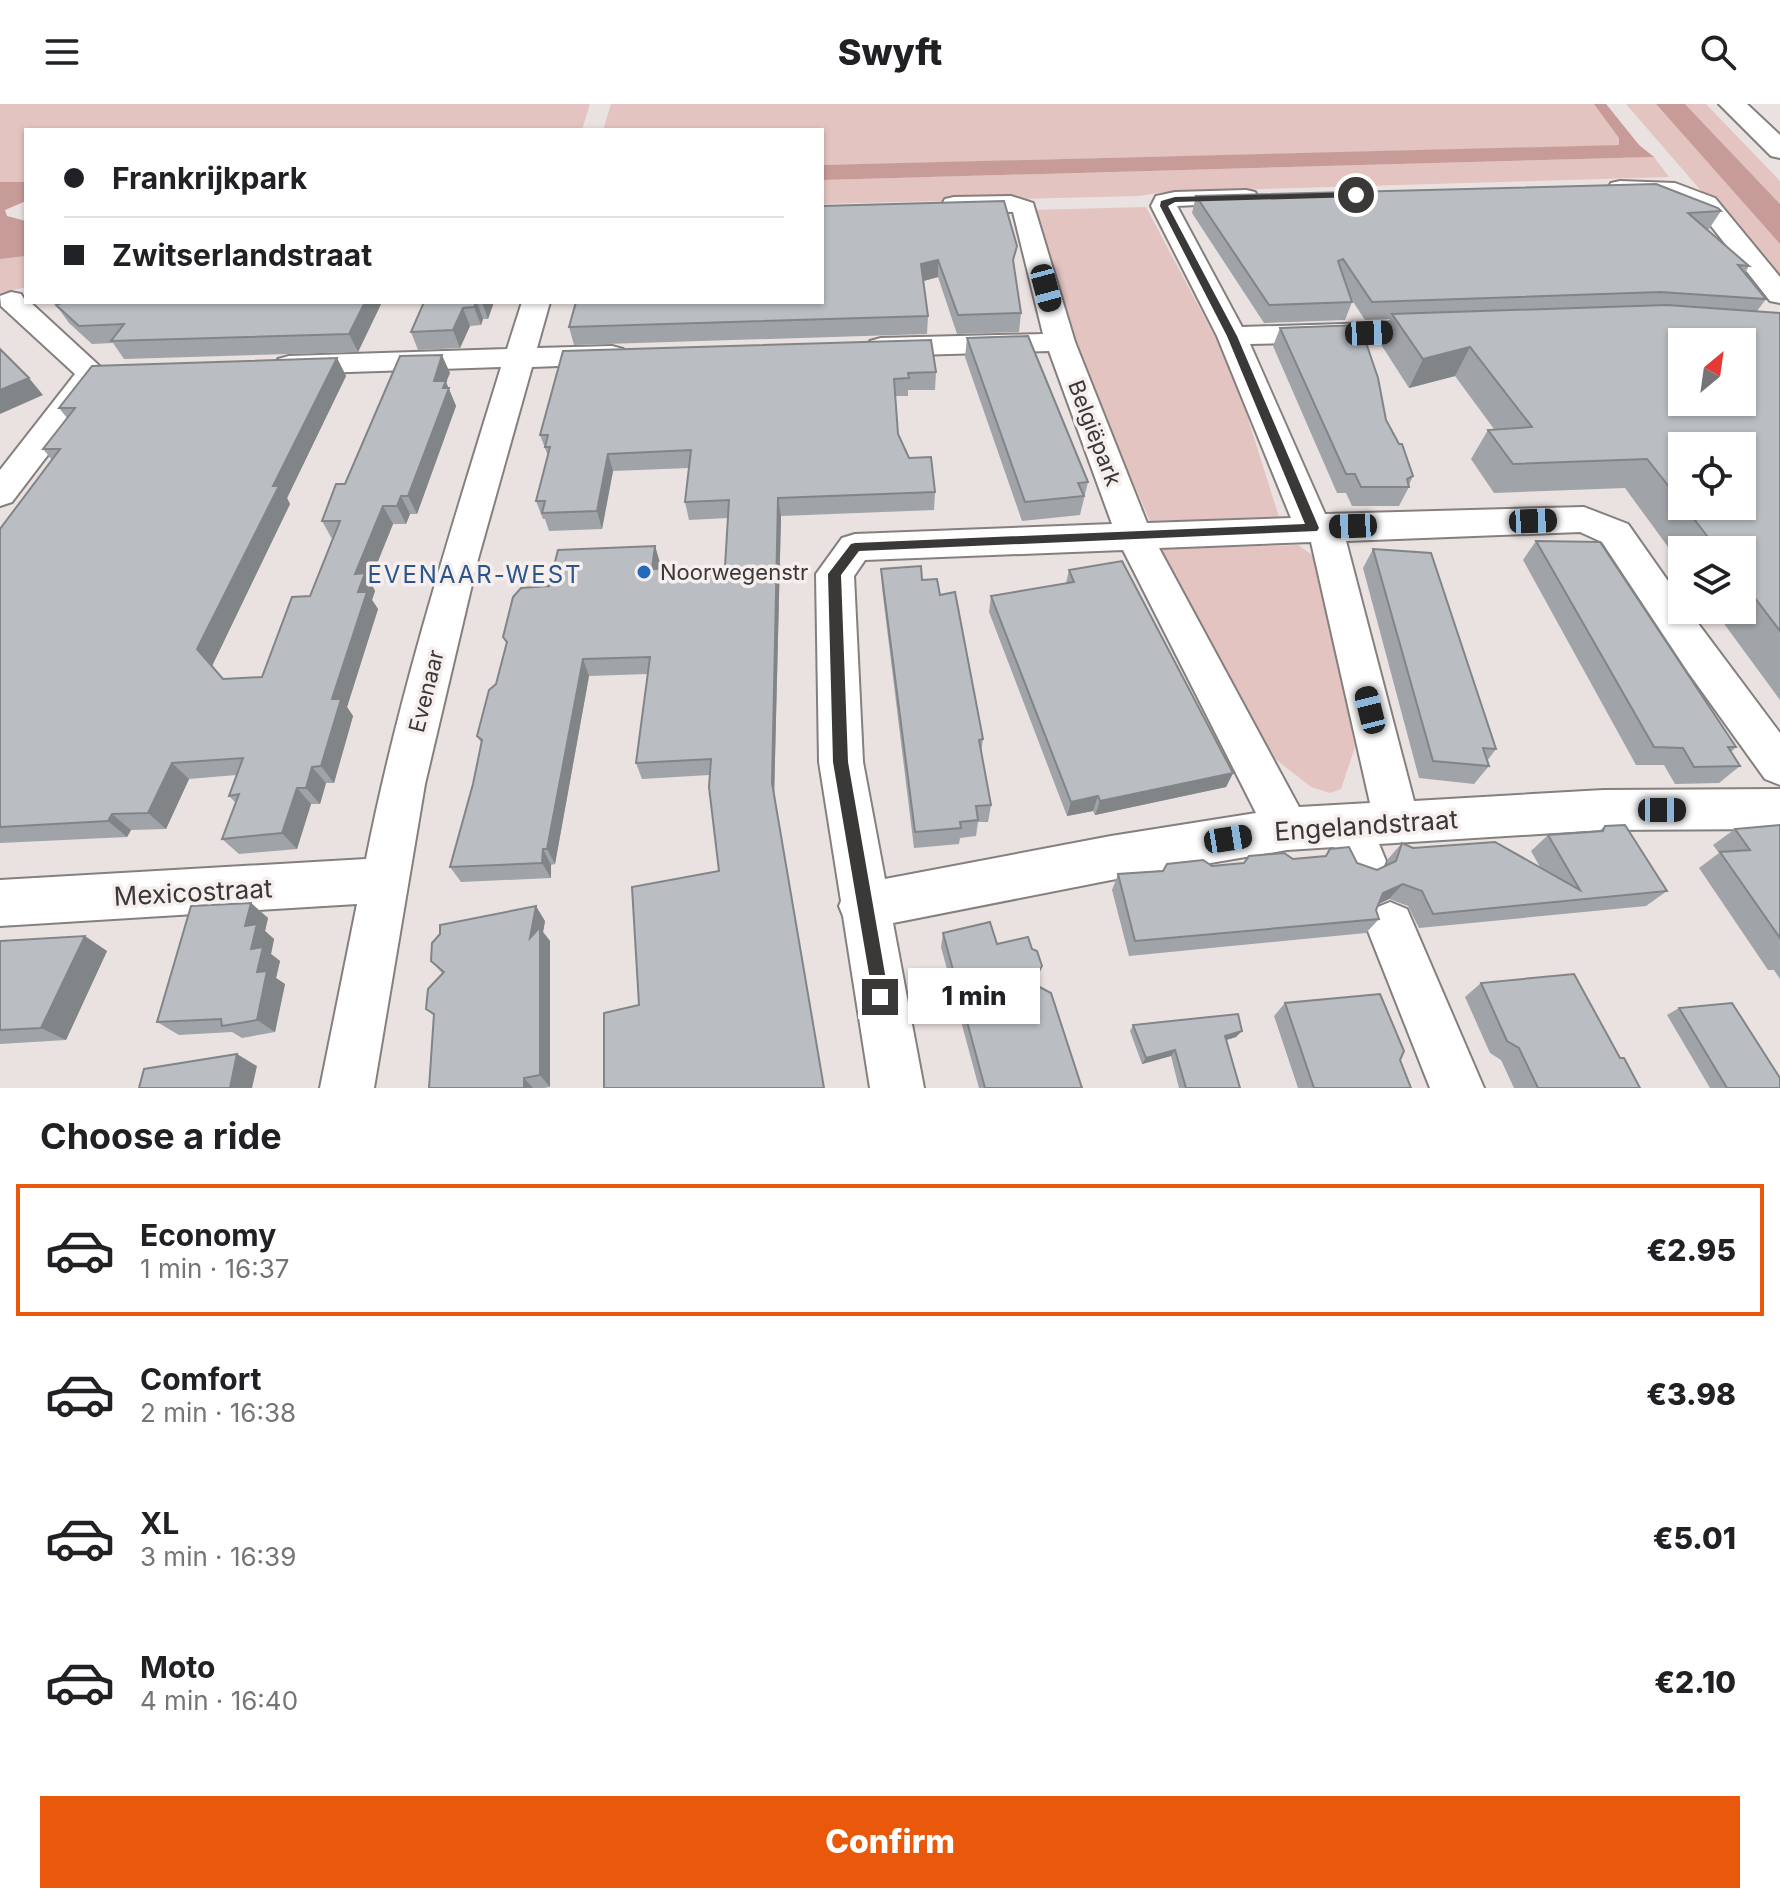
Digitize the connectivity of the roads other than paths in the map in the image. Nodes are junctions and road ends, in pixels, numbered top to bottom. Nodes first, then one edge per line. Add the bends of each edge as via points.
1 (1732, 104) edge
2 (1755, 104) edge
3 (1780, 128) edge
4 (1780, 150) edge
5 (1595, 189) edge
6 (1268, 197) edge
7 (932, 205) edge
8 (1780, 295) edge
9 (12, 298) edge
10 (535, 304) edge
11 (1466, 329) edge
12 (1232, 336) junction
13 (1060, 342) junction
14 (853, 348) edge
15 (645, 354) edge
16 (520, 357) junction
17 (266, 366) edge
18 (123, 371) edge
19 (91, 372) junction
20 (0, 494) edge
21 (1319, 527) junction
22 (1134, 535) junction
23 (1780, 766) edge
24 (1780, 809) edge
25 (1397, 822) junction
26 (1287, 829) junction
27 (386, 880) junction
28 (0, 903) edge
29 (863, 906) junction
30 (1390, 926) dead end
31 (347, 1088) edge
32 (897, 1088) edge
33 (1457, 1088) edge

1 - 4 street
2 - 3 street
5 - 8 street via 1657,187 1693,195 1706,203
6 - 12 street via 1165,201
7 - 13 street, Belgiëpark via 1011,203 1024,208
9 - 19 street
10 - 16 street, Evenaar
11 - 12 street
12 - 21 street
13 - 14 street
13 - 22 street, Belgiëpark
15 - 16 street
16 - 17 street
16 - 27 street, Evenaar via 456,574 403,784
18 - 19 street
19 - 20 street
21 - 22 street
21 - 23 street via 1584,519 1615,533
21 - 25 street
22 - 26 street, Belgiëpark
22 - 29 street via 855,547 835,574 841,762
24 - 25 street, Engelandstraat via 1603,810
25 - 26 street, Engelandstraat via 1356,843
26 - 29 street, Engelandstraat
27 - 28 street, Mexicostraat
27 - 31 street, Evenaar
29 - 32 street
30 - 33 street

